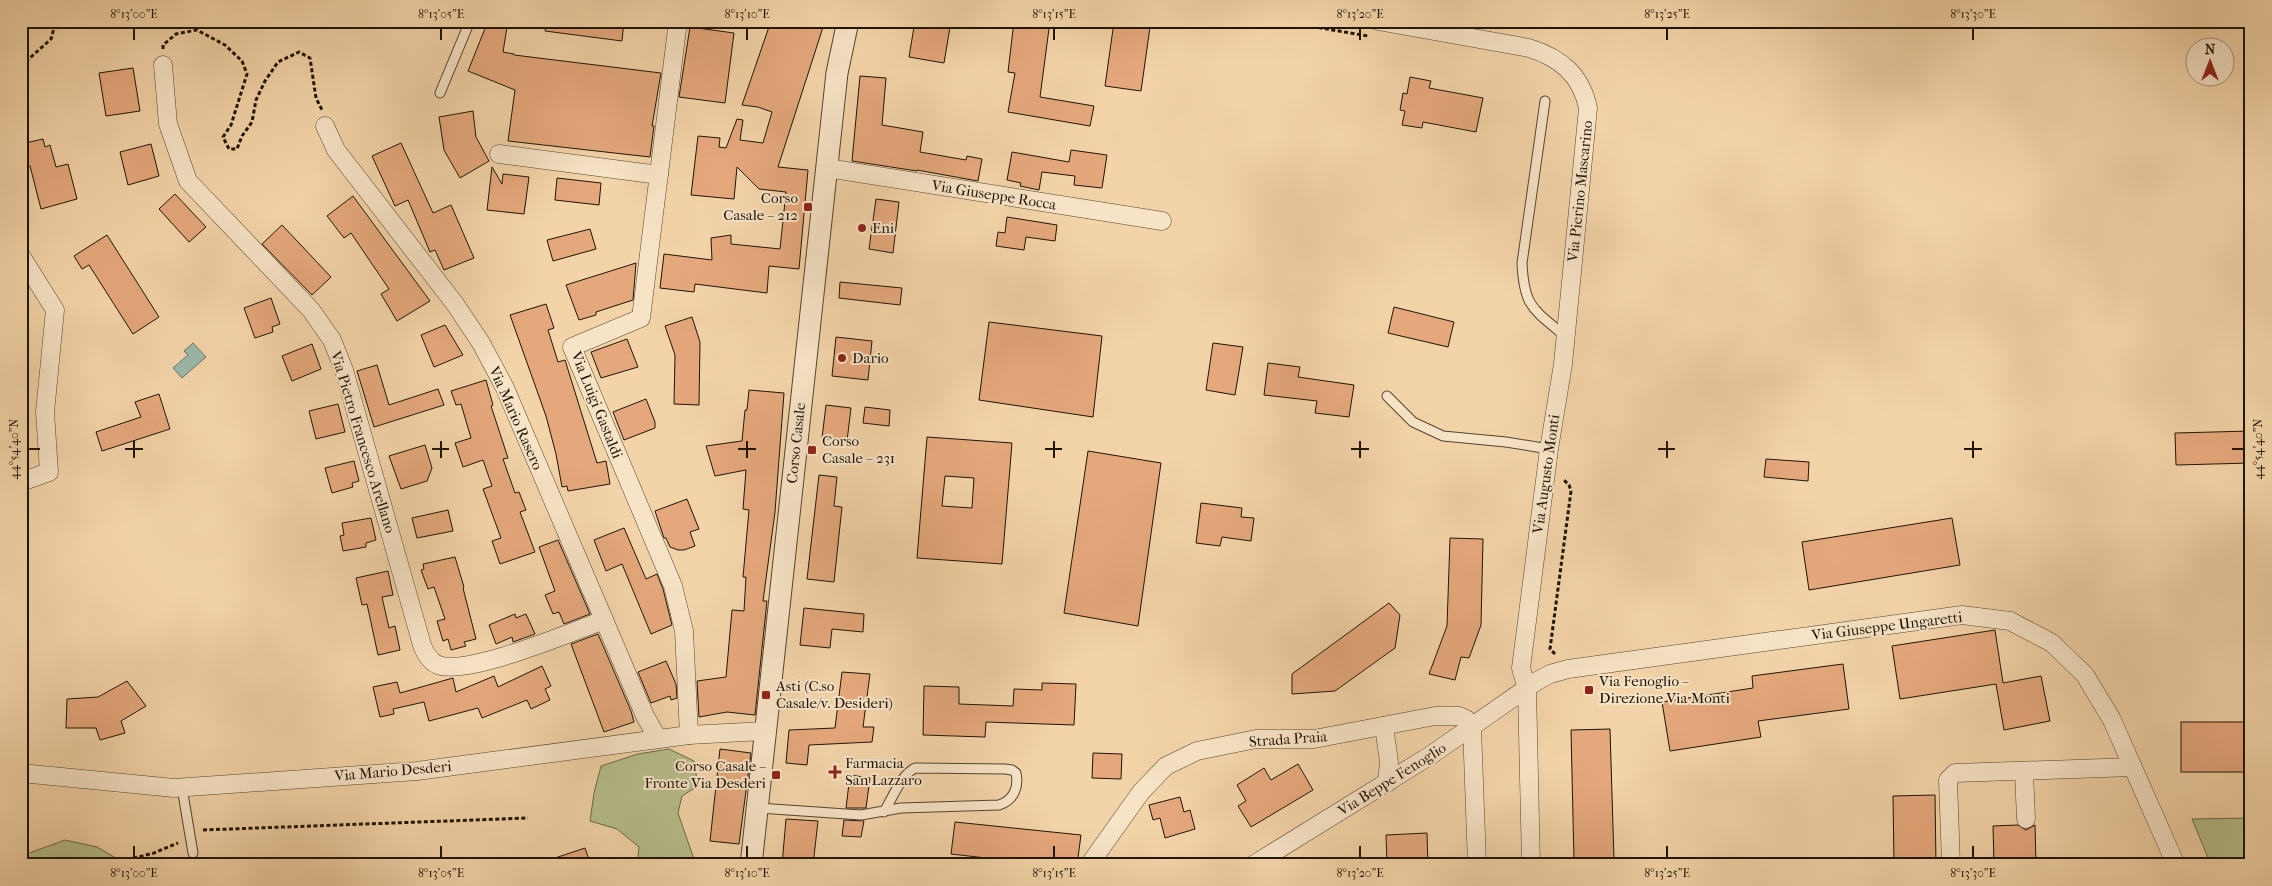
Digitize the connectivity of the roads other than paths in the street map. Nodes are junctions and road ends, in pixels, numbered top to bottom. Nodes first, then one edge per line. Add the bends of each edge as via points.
1 (470, 21) edge
2 (678, 21) edge
3 (848, 21) edge
4 (1378, 21) edge
5 (163, 65) road end
6 (440, 93) dead end
7 (1545, 101) dead end
8 (325, 126) road end
9 (499, 154) dead end
10 (827, 168) junction
11 (659, 175) junction
12 (1162, 221) dead end
13 (21, 256) edge
14 (1566, 336) junction
15 (1387, 396) dead end
16 (1549, 449) junction
17 (21, 482) edge
18 (604, 620) junction
19 (1527, 689) junction
20 (1384, 726) junction
21 (1472, 727) junction
22 (764, 732) junction
23 (689, 736) junction
24 (658, 739) junction
25 (2133, 767) junction
26 (2024, 772) junction
27 (21, 773) edge
28 (1387, 783) junction
29 (182, 788) junction
30 (757, 808) junction
31 (884, 812) junction
32 (2026, 819) dead end
33 (194, 853) dead end
34 (751, 865) edge
35 (1089, 865) edge
36 (1253, 865) edge
37 (1477, 865) edge
38 (1531, 865) edge
39 (1951, 865) edge
40 (2176, 865) edge

1 - 6 lane
2 - 11 street, Via Luigi Gastaldi
3 - 10 street, Corso Casale via 837,73
4 - 14 street, Via Pierino Mascarino via 1530,48 1559,61 1579,82 1585,93 1588,124
5 - 18 street, Via Pietro Francesco Arellano via 168,124 188,181 311,310 332,340 344,370 422,645 429,659 436,664 452,666 498,659
7 - 14 lane via 1522,263 1523,284 1531,307
8 - 18 street, Via Mario Rasero via 336,150 455,304 481,343 505,388
9 - 11 street
10 - 12 street, Via Giuseppe Rocca
10 - 22 street, Corso Casale
11 - 23 street, Via Luigi Gastaldi via 641,318 572,347 673,586 684,631
13 - 17 street via 55,310 45,412 49,472
14 - 16 street, Via Augusto Monti
15 - 16 lane via 1413,422 1443,436
16 - 19 street, Via Augusto Monti via 1521,668
18 - 24 street, Via Mario Rasero
19 - 21 street, Via Beppe Fenoglio
19 - 25 street, Via Giuseppe Ungaretti via 1550,674 1568,669 1962,615 2000,619 2052,643 2085,675 2112,720
19 - 38 street, Via Augusto Monti
20 - 21 street, Strada Praia via 1435,716 1459,716
20 - 28 street via 1389,762
20 - 35 street, Strada Praia via 1314,739 1256,739 1197,751 1166,766 1141,792
21 - 28 street, Via Beppe Fenoglio
21 - 37 street
22 - 23 street, Via Mario Desderi
22 - 30 street, Corso Casale
23 - 24 street, Via Mario Desderi
24 - 29 street, Via Mario Desderi via 417,771
25 - 26 street
25 - 40 street, Via Giuseppe Ungaretti
26 - 32 street
26 - 39 street via 1955,773 1951,776 1948,780
27 - 29 street, Via Mario Desderi
28 - 36 street, Via Beppe Fenoglio
29 - 33 lane
30 - 31 lane via 861,815
30 - 34 street, Corso Casale
31 - 31 lane via 901,808 999,805 1013,796 1016,773 1005,769 915,768 904,778

